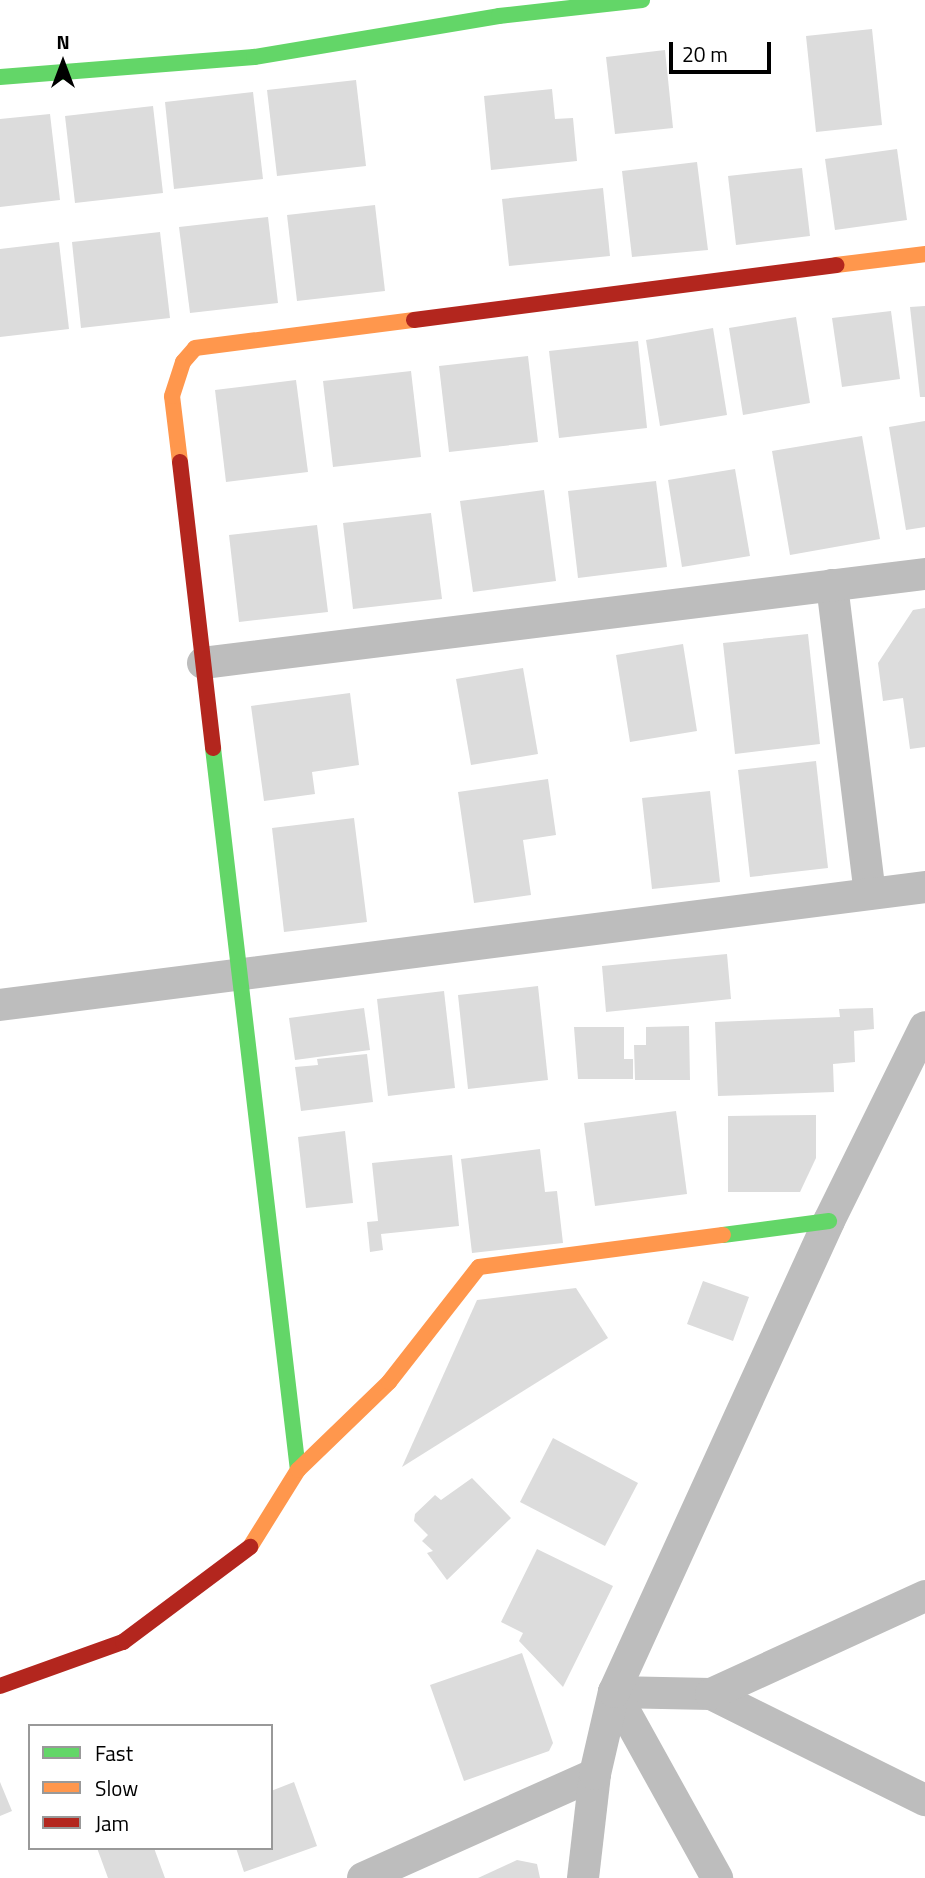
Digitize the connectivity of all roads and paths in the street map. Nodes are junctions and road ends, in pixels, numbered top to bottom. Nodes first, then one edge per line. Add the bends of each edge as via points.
1 (642, 0) edge
2 (498, 8) edge
3 (0, 77) edge
4 (925, 254) edge
5 (925, 574) edge
6 (832, 585) junction
7 (203, 663) junction
8 (925, 887) edge
9 (870, 894) junction
10 (239, 974) junction
11 (0, 1005) edge
12 (925, 1027) edge
13 (829, 1221) junction
14 (298, 1470) junction
15 (925, 1596) edge
16 (0, 1686) edge
17 (614, 1692) junction
18 (711, 1694) junction
19 (594, 1774) junction
20 (925, 1800) edge
21 (363, 1878) edge
22 (583, 1878) edge
23 (717, 1878) edge

1 - 2 street
2 - 3 street via 254,57
4 - 7 street via 195,348 183,362 172,396
5 - 6 street
6 - 7 street
6 - 9 street
7 - 10 street
8 - 9 street
9 - 10 street
10 - 11 street
10 - 14 street
12 - 13 street
13 - 14 street via 479,1267 389,1382
13 - 17 street
14 - 16 street via 254,1544 123,1642
15 - 18 street
17 - 18 street
17 - 19 street
17 - 23 street
18 - 20 street
19 - 21 street
19 - 22 street

